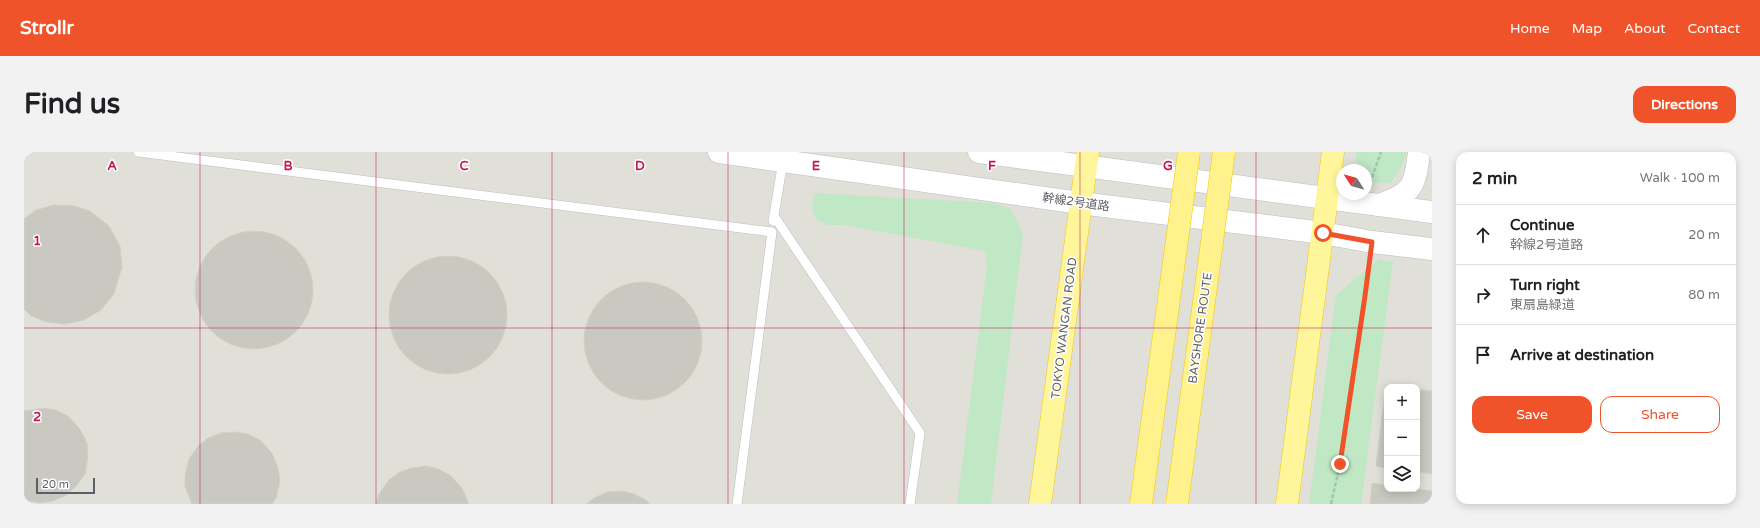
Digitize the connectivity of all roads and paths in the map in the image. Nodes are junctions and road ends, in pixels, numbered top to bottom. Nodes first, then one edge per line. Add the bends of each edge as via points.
1 (138, 152) edge
2 (720, 152) edge
3 (979, 152) edge
4 (1189, 152) edge
5 (1224, 152) edge
6 (1333, 152) edge
7 (1381, 152) edge
8 (1419, 152) edge
9 (1087, 159) edge
10 (783, 161) junction
11 (1372, 178) edge
12 (1328, 198) junction
13 (1080, 203) junction
14 (1379, 205) junction
15 (1432, 212) edge
16 (774, 216) junction
17 (772, 232) junction
18 (1323, 233) junction
19 (1372, 242) junction
20 (1432, 249) edge
21 (737, 504) edge
22 (910, 504) edge
23 (1040, 504) edge
24 (1141, 504) edge
25 (1176, 504) edge
26 (1287, 504) edge
27 (1331, 504) edge

1 - 17 lane
2 - 10 street, 幹線2号道路
3 - 9 street
4 - 24 highway, bridge
5 - 25 highway, BAYSHORE ROUTE, bridge
6 - 12 highway
7 - 11 path
8 - 14 street via 1413,184 1407,192 1397,199
9 - 12 street
9 - 13 highway, TOKYO WANGAN ROAD
10 - 13 street, 幹線2号道路
10 - 16 lane
12 - 14 street
12 - 18 highway
13 - 18 street, 幹線2号道路
13 - 23 highway, TOKYO WANGAN ROAD
14 - 15 street
16 - 17 lane
16 - 22 lane via 920,433
17 - 21 lane
18 - 19 street, 幹線2号道路
18 - 26 highway
19 - 20 street, 幹線2号道路
19 - 27 path via 1341,457

